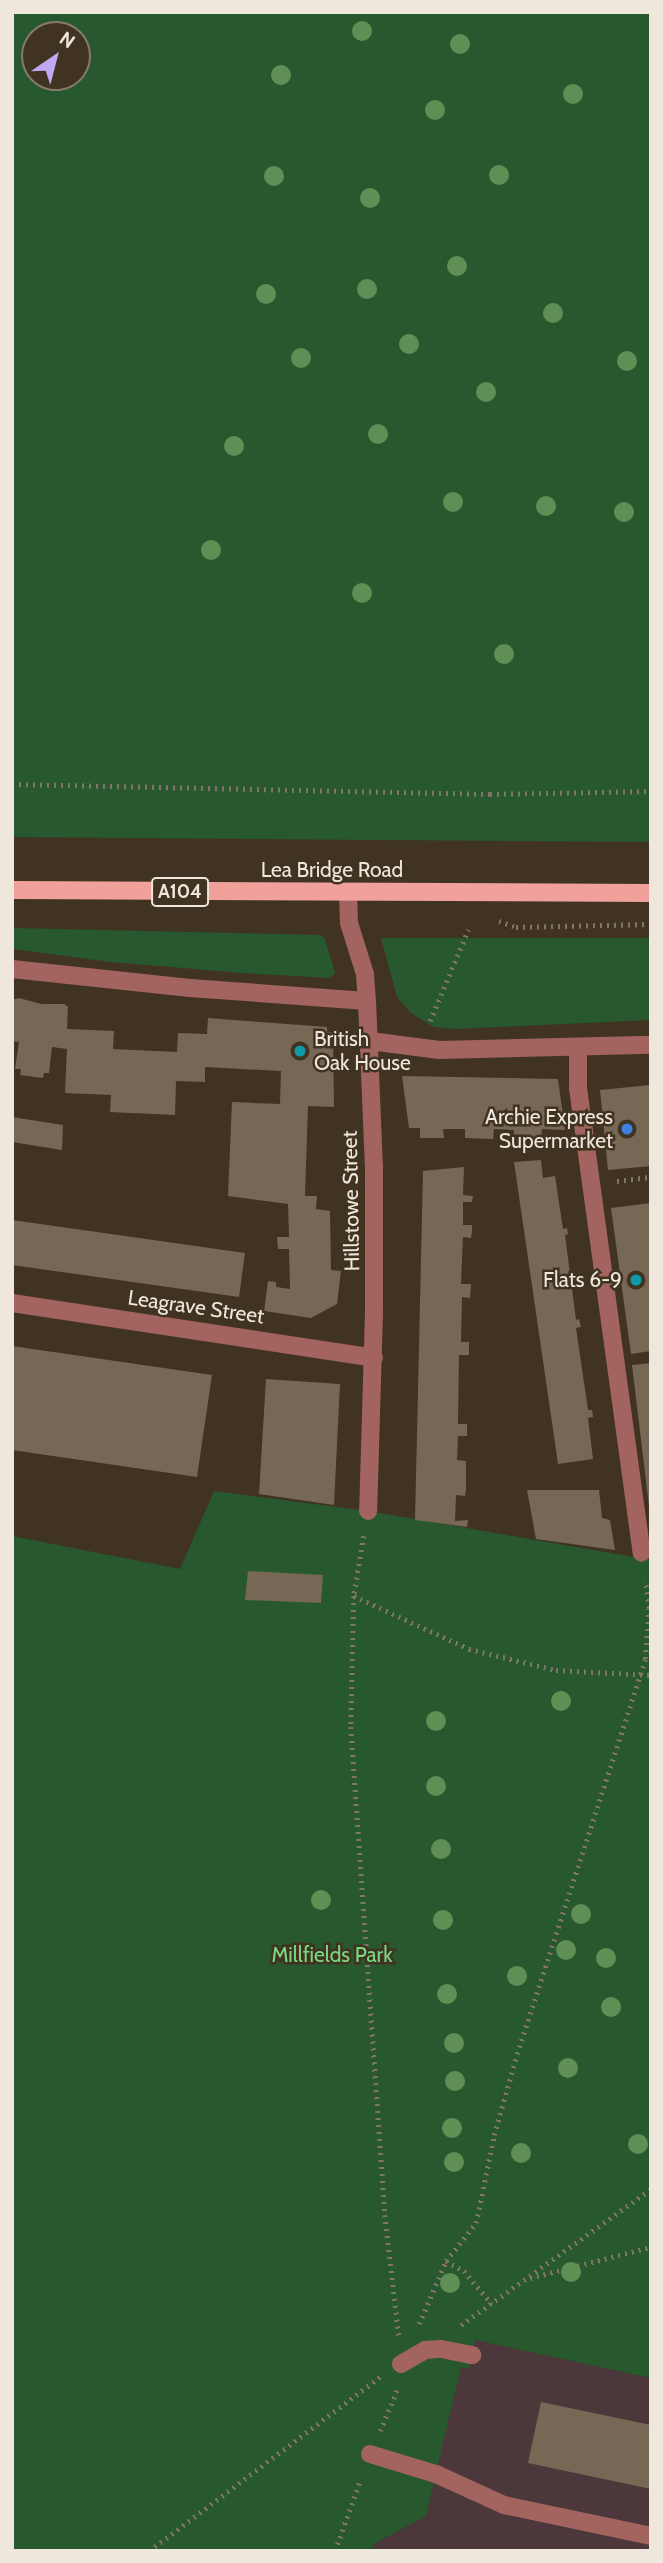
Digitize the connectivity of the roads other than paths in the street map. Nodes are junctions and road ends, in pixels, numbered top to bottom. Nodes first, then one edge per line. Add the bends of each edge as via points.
1 (12, 890) edge
2 (651, 893) edge
3 (348, 894) junction
4 (12, 969) edge
5 (367, 1001) junction
6 (370, 1041) junction
7 (651, 1045) edge
8 (578, 1048) junction
9 (12, 1303) edge
10 (374, 1358) junction
11 (368, 1511) road end
12 (642, 1553) road end
13 (472, 2355) dead end
14 (401, 2364) road end
15 (370, 2454) dead end
16 (651, 2536) edge

1 - 3 main road, Lea Bridge Road / A104
2 - 3 main road, Lea Bridge Road / A104
3 - 5 street, Hillstowe Street via 349,923 365,974
4 - 5 street
5 - 6 street, Hillstowe Street
6 - 8 street via 439,1050
6 - 10 street, Hillstowe Street
7 - 8 street
8 - 12 street via 578,1088
9 - 10 street, Leagrave Street
10 - 11 street, Hillstowe Street
13 - 14 street via 425,2350
15 - 16 street via 436,2474 505,2505

